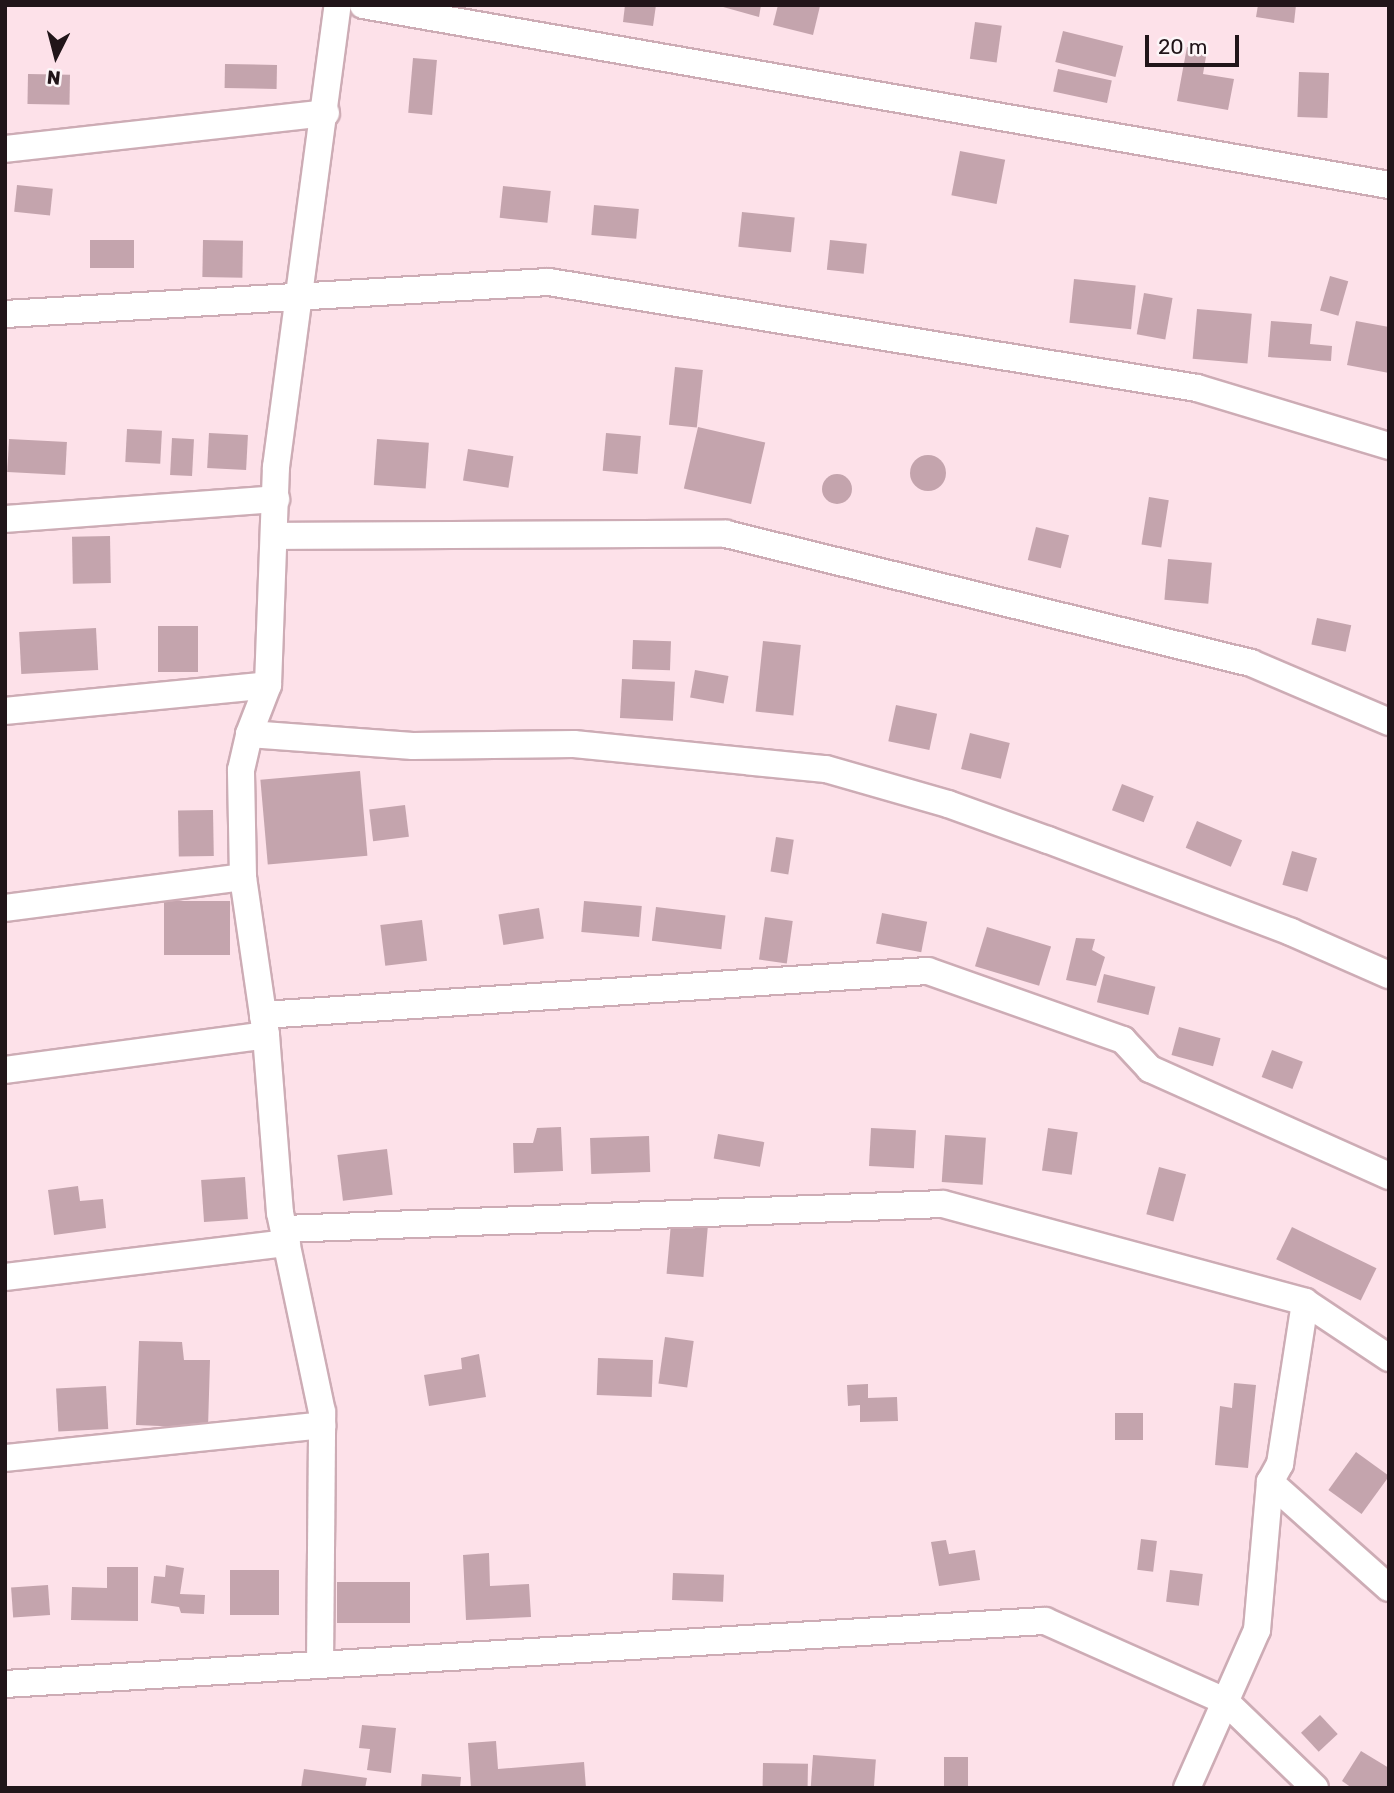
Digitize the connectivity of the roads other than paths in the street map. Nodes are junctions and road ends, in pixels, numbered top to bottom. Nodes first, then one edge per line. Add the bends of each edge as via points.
1 (338, 5) edge
2 (363, 5) edge
3 (326, 113) junction
4 (5, 149) edge
5 (1389, 185) edge
6 (299, 296) junction
7 (5, 314) edge
8 (1389, 446) edge
9 (276, 499) junction
10 (5, 519) edge
11 (274, 536) junction
12 (268, 685) junction
13 (5, 711) edge
14 (1389, 722) edge
15 (249, 734) junction
16 (243, 877) junction
17 (5, 908) edge
18 (1389, 975) edge
19 (265, 1025) junction
20 (5, 1070) edge
21 (1389, 1176) edge
22 (285, 1236) junction
23 (5, 1277) edge
24 (1305, 1302) junction
25 (1389, 1358) edge
26 (322, 1425) junction
27 (5, 1458) edge
28 (1270, 1482) junction
29 (1389, 1588) edge
30 (320, 1665) junction
31 (5, 1684) edge
32 (1226, 1701) junction
33 (1187, 1788) edge
34 (1314, 1788) edge

1 - 3 street
2 - 5 street
3 - 4 street
3 - 6 street
6 - 7 street
6 - 8 street via 549,282 1197,388
6 - 9 street via 276,467
9 - 10 street
9 - 11 street
11 - 12 street
11 - 14 street via 726,534 1251,663
12 - 13 street
12 - 15 street
15 - 16 street via 240,770
15 - 18 street via 413,746 575,744 826,769 948,804 1048,840 1291,932
16 - 17 street
16 - 19 street
19 - 20 street
19 - 21 street via 928,971 1123,1040 1150,1069
19 - 22 street
22 - 23 street
22 - 24 street via 943,1204
22 - 26 street
24 - 25 street
24 - 28 street via 1280,1464
26 - 27 street
26 - 30 street
28 - 29 street
28 - 32 street via 1256,1630
30 - 31 street
30 - 32 street via 1045,1621
32 - 33 street
32 - 34 street

